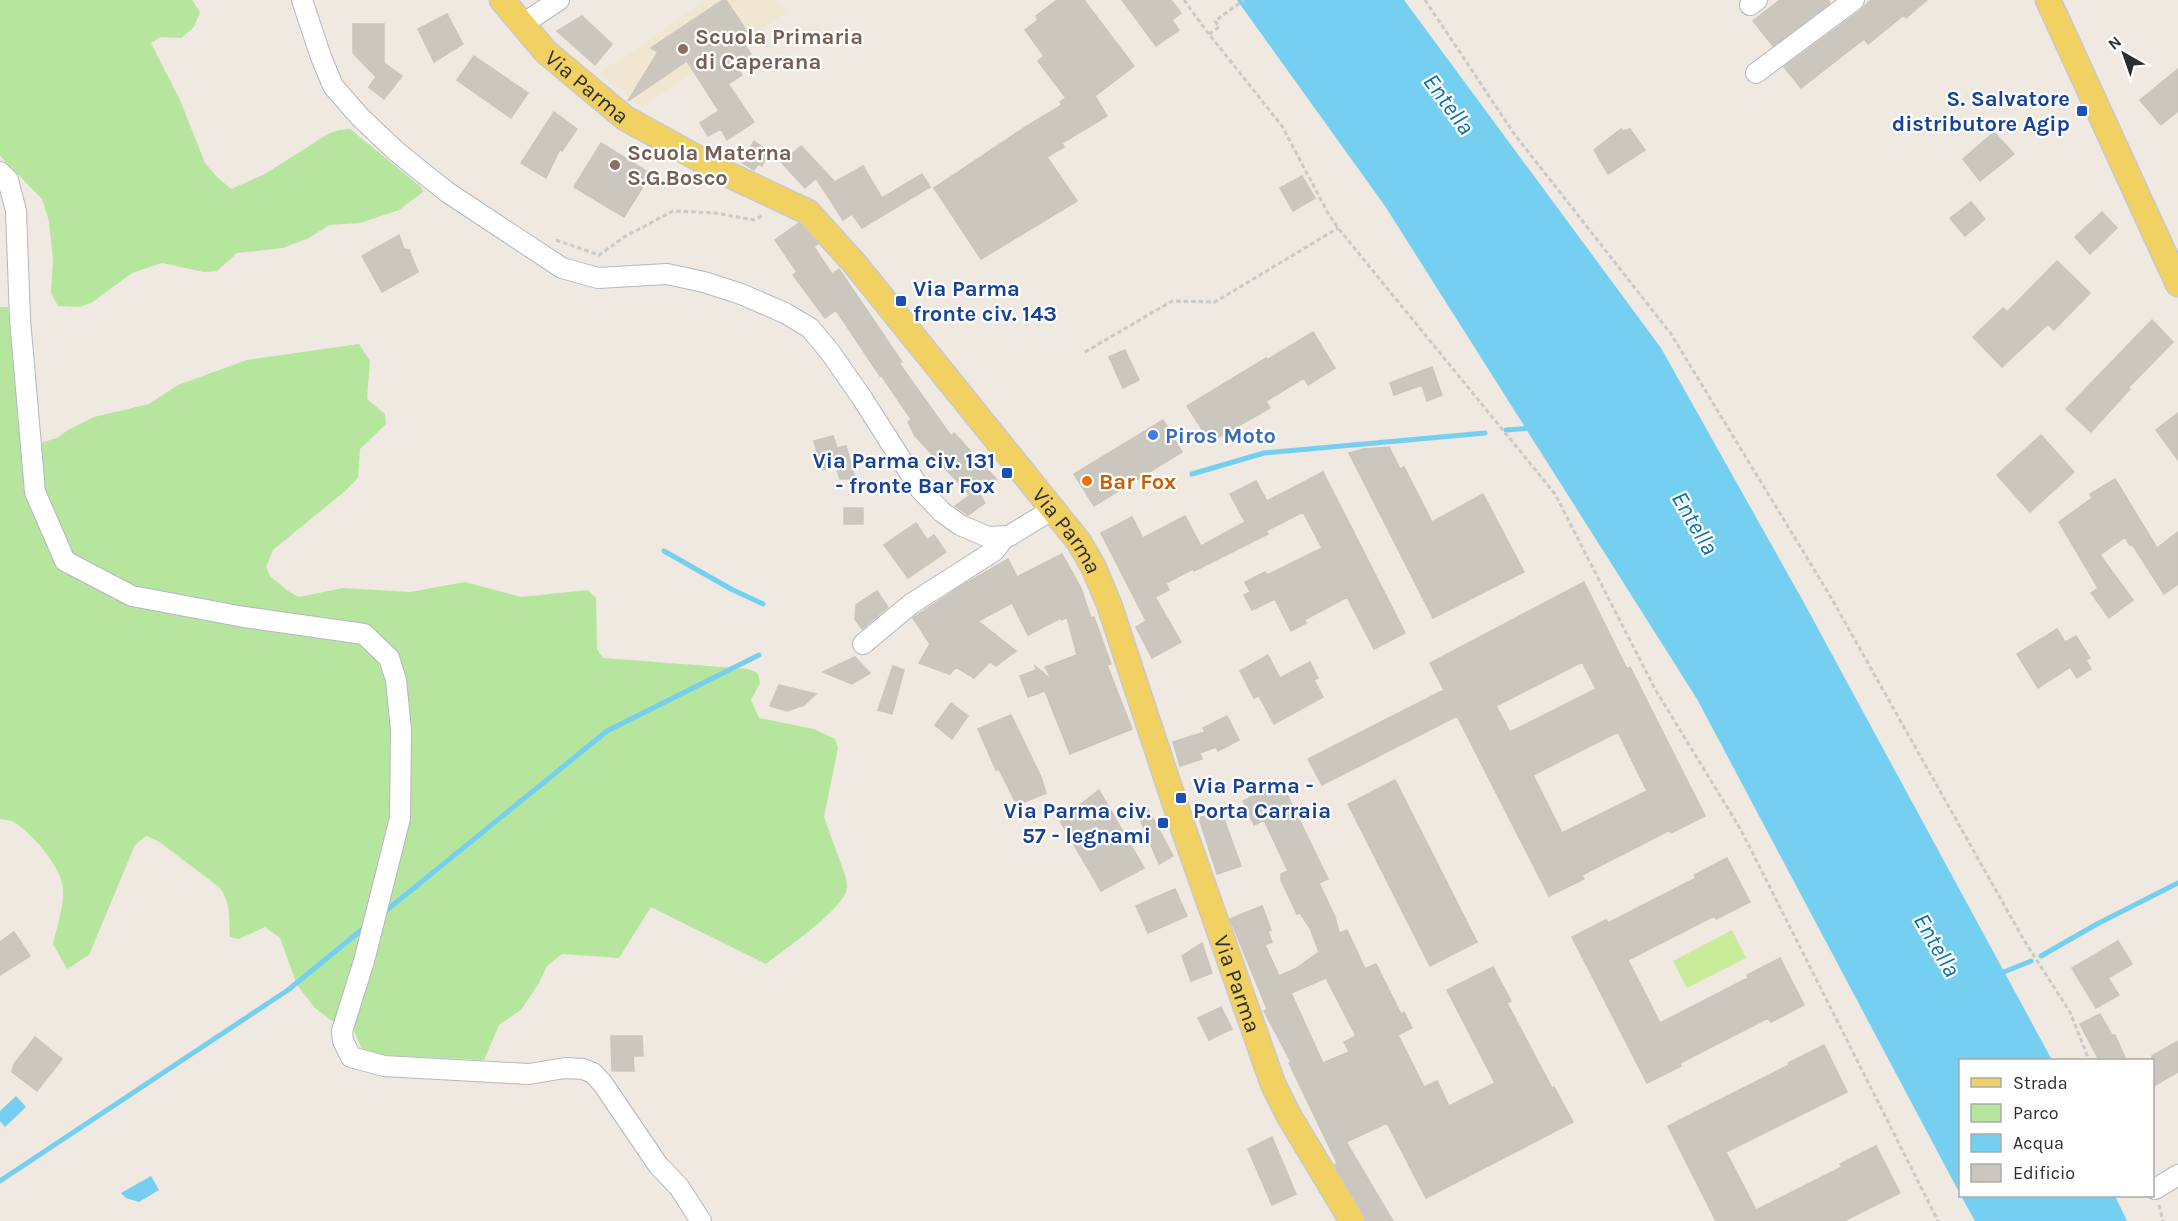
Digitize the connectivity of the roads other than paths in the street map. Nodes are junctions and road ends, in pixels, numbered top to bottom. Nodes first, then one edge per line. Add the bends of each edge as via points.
1 (302, 0) edge
2 (501, 0) edge
3 (559, 0) edge
4 (1854, 0) edge
5 (2048, 0) edge
6 (521, 25) junction
7 (1756, 73) dead end
8 (0, 172) edge
9 (2178, 284) edge
10 (1053, 509) junction
11 (1005, 537) junction
12 (863, 644) dead end
13 (2178, 1175) edge
14 (2155, 1189) dead end
15 (701, 1221) edge
16 (1352, 1221) edge

1 - 11 street via 333,86 397,152 447,192 562,268 598,278 667,274 704,282 785,313 810,328 862,398 920,489 960,525 988,537
2 - 6 main road, Via Parma
3 - 6 street
4 - 7 street
5 - 9 main road
6 - 10 main road, Via Parma via 625,118 721,171 808,212 855,264
8 - 15 street via 8,180 16,211 20,319 35,492 65,561 132,596 364,634 389,658 396,680 401,730 400,818 364,961 342,1030 351,1057 384,1066 529,1074 565,1068 593,1073
10 - 11 street
10 - 16 main road, Via Parma via 1094,566 1109,604 1273,1084
11 - 12 street via 994,551 911,604
13 - 14 street

